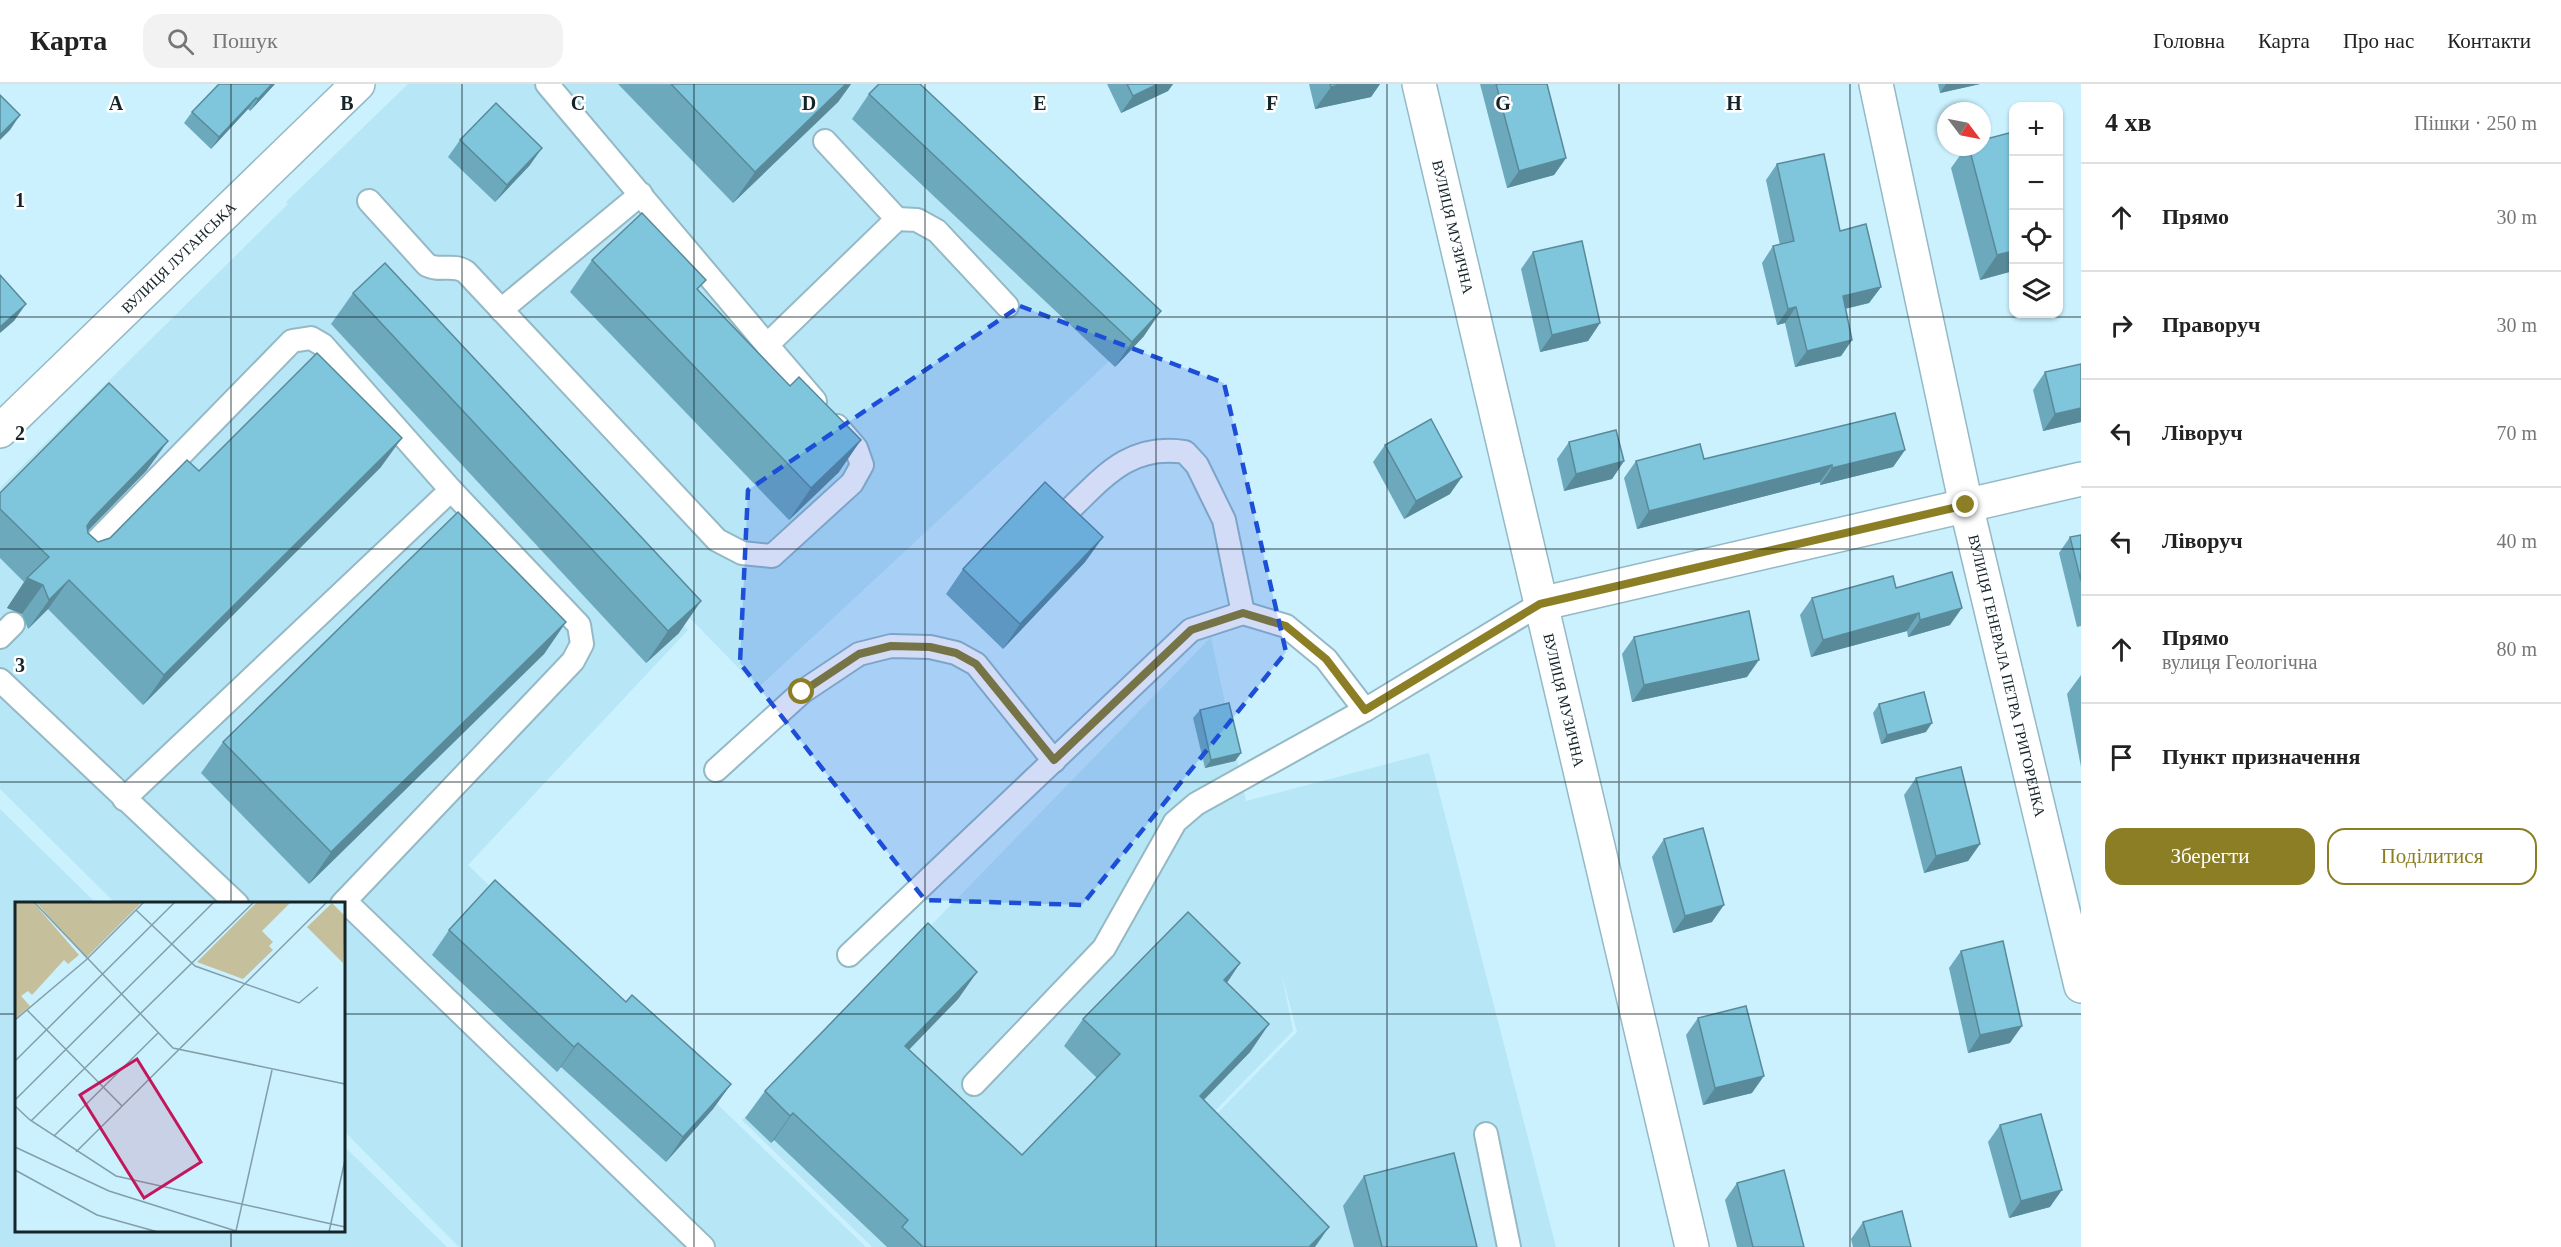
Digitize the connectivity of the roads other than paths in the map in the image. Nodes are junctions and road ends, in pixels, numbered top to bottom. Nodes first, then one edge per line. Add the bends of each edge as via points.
1 (358, 84) edge
2 (548, 84) edge
3 (1419, 84) edge
4 (1876, 84) edge
5 (825, 141) dead end
6 (641, 194) junction
7 (369, 201) dead end
8 (897, 219) junction
9 (1007, 306) dead end
10 (501, 309) junction
11 (767, 345) junction
12 (0, 431) edge
13 (2081, 479) edge
14 (451, 490) junction
15 (1966, 505) junction
16 (1065, 514) edge
17 (80, 558) edge
18 (1540, 604) junction
19 (1243, 613) junction
20 (0, 680) edge
21 (1365, 710) junction
22 (1054, 760) junction
23 (716, 770) dead end
24 (124, 799) junction
25 (236, 902) edge
26 (343, 902) edge
27 (345, 904) edge
28 (849, 955) dead end
29 (2081, 986) edge
30 (974, 1084) dead end
31 (1486, 1134) dead end
32 (703, 1247) edge
33 (1509, 1247) edge
34 (1692, 1247) edge

1 - 12 street, ВУЛИЦЯ ЛУГАНСЬКА
2 - 6 lane
3 - 18 street, ВУЛИЦЯ МУЗИЧНА
4 - 15 street, ВУЛИЦЯ ГЕНЕРАЛА ПЕТРА ГРИГОРЕНКА
5 - 8 lane
6 - 10 lane
6 - 11 lane
7 - 10 lane via 427,266 462,268
8 - 9 lane via 917,220 937,231
8 - 11 lane
10 - 11 lane via 717,540 742,553 772,556 852,483 862,465 856,448
13 - 15 street
14 - 17 lane via 323,345 311,338 292,341
14 - 24 lane
14 - 26 lane via 579,626 582,644 573,661
15 - 18 street
15 - 29 street, ВУЛИЦЯ ГЕНЕРАЛА ПЕТРА ГРИГОРЕНКА
16 - 19 lane via 1111,471 1139,454 1165,449 1185,452 1197,465 1224,520
18 - 21 lane
18 - 34 street, ВУЛИЦЯ МУЗИЧНА
19 - 21 lane via 1286,626 1326,659
19 - 22 lane via 1191,630
20 - 24 lane
21 - 30 lane via 1196,804 1176,822 1104,948
22 - 23 lane via 976,664 956,653 930,647 891,646 859,654 802,692
22 - 28 lane
24 - 25 lane
27 - 32 lane
31 - 33 lane

